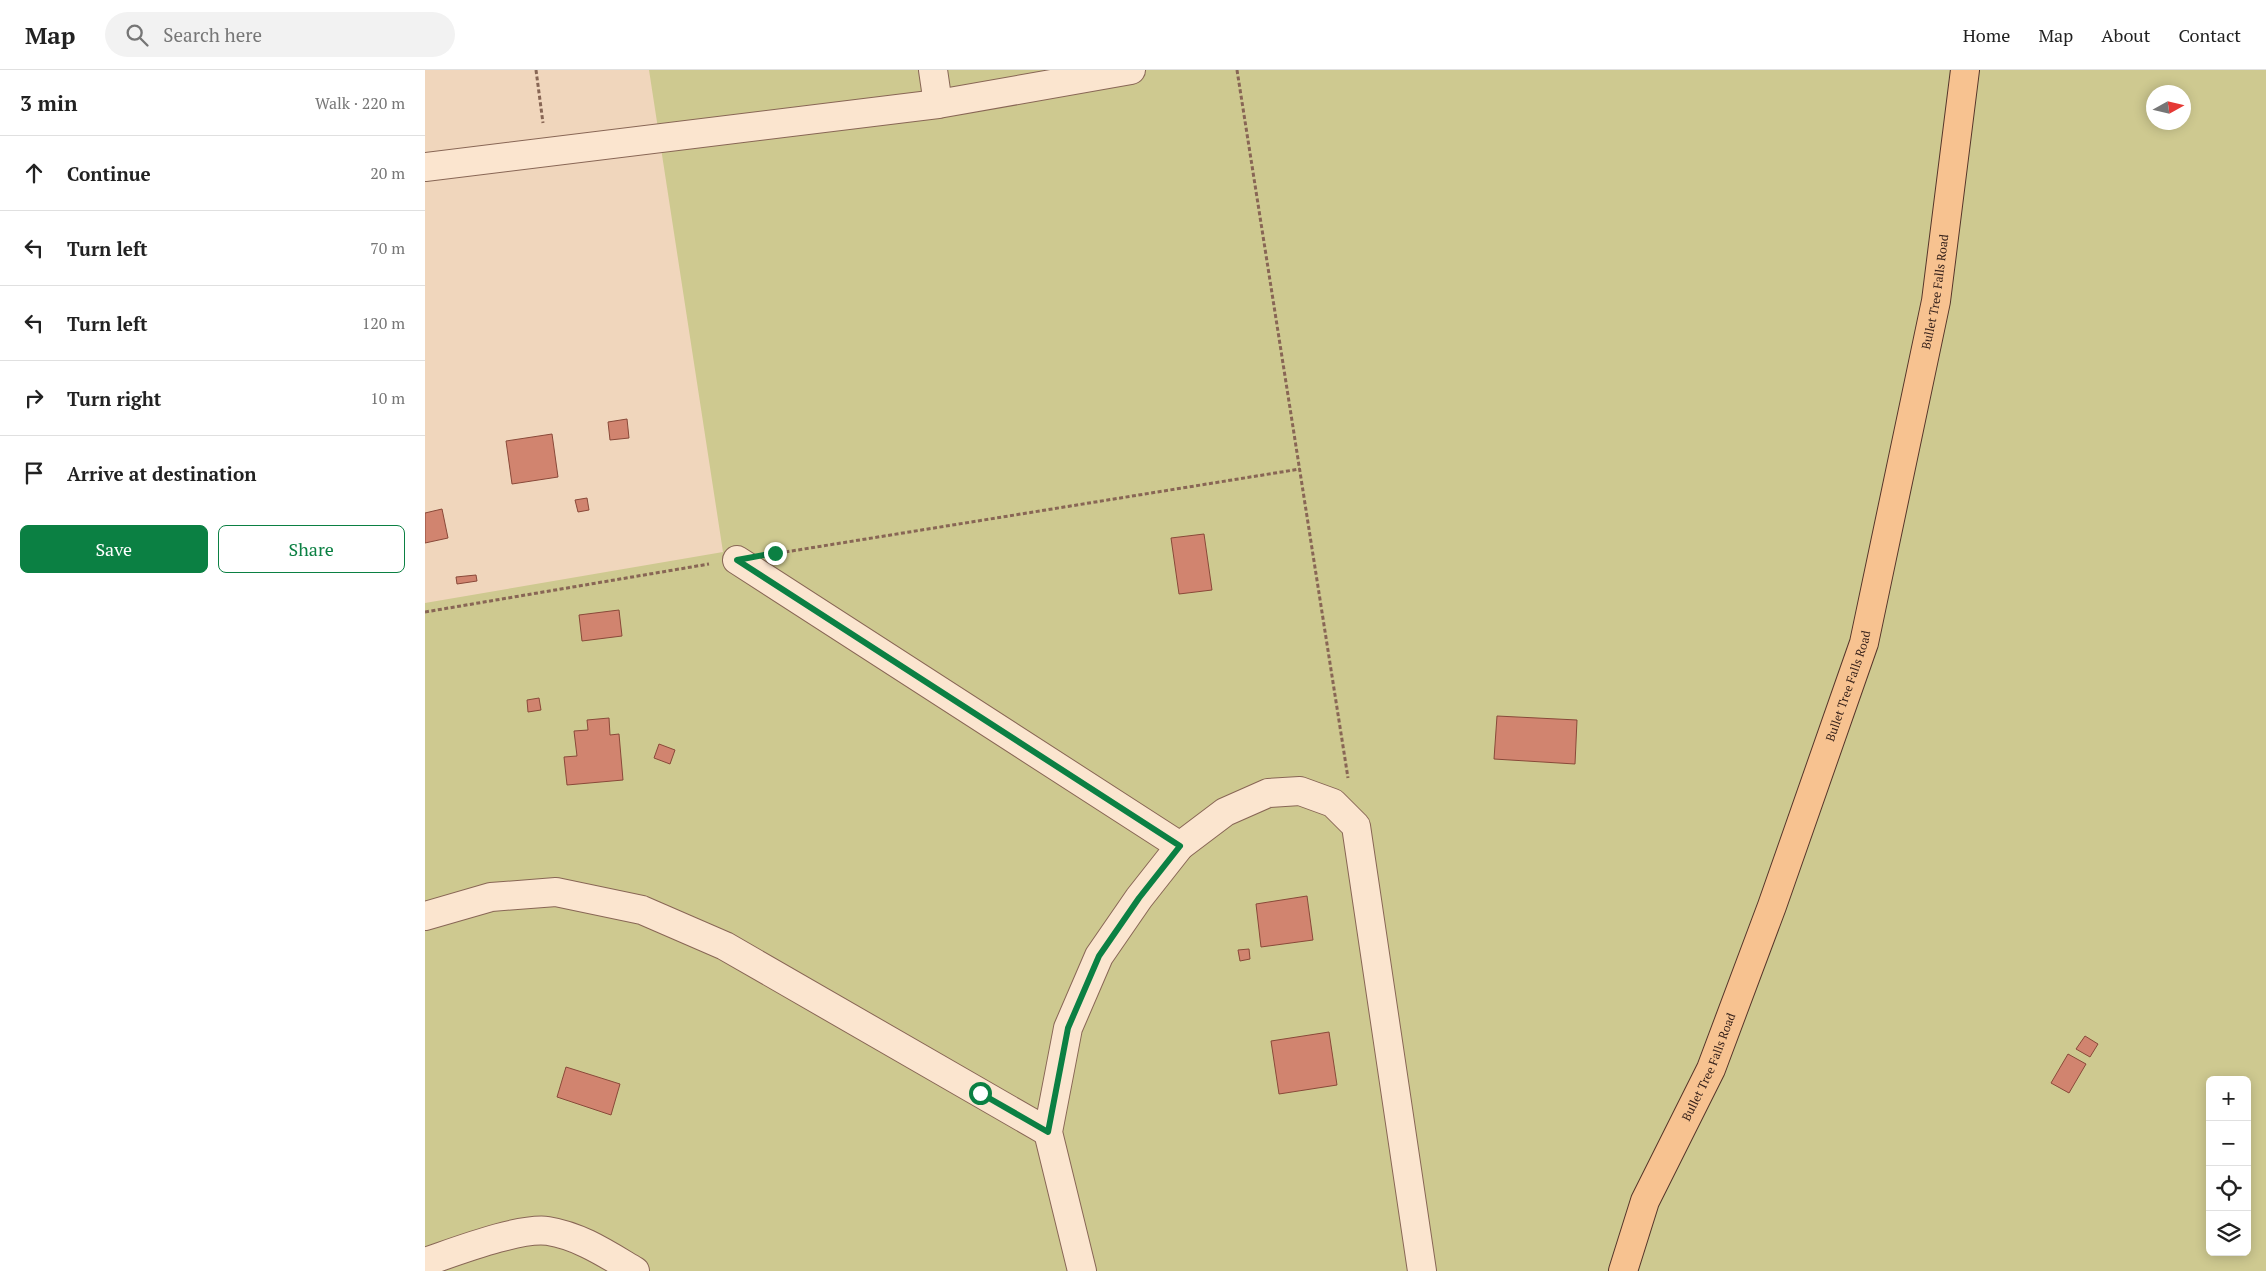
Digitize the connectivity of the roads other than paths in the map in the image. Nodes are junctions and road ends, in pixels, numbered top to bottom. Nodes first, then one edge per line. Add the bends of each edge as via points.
1 (933, 70) edge
2 (1131, 70) edge
3 (1965, 70) edge
4 (938, 104) junction
5 (425, 167) edge
6 (737, 560) road end
7 (1180, 846) junction
8 (425, 916) edge
9 (1048, 1132) junction
10 (425, 1262) edge
11 (635, 1271) edge
12 (1083, 1271) edge
13 (1422, 1271) edge
14 (1623, 1271) edge

1 - 4 street
2 - 4 street
3 - 14 main road, Bullet Tree Falls Road via 1936,301 1864,643 1711,1070 1645,1201
4 - 5 street
6 - 7 street
7 - 9 street via 1099,956 1068,1028
7 - 13 street via 1225,812 1268,794 1300,791 1333,803 1356,826
8 - 9 street via 491,897 556,892 642,910 725,946
9 - 12 street
10 - 11 street via 509,1235 547,1231 585,1242

